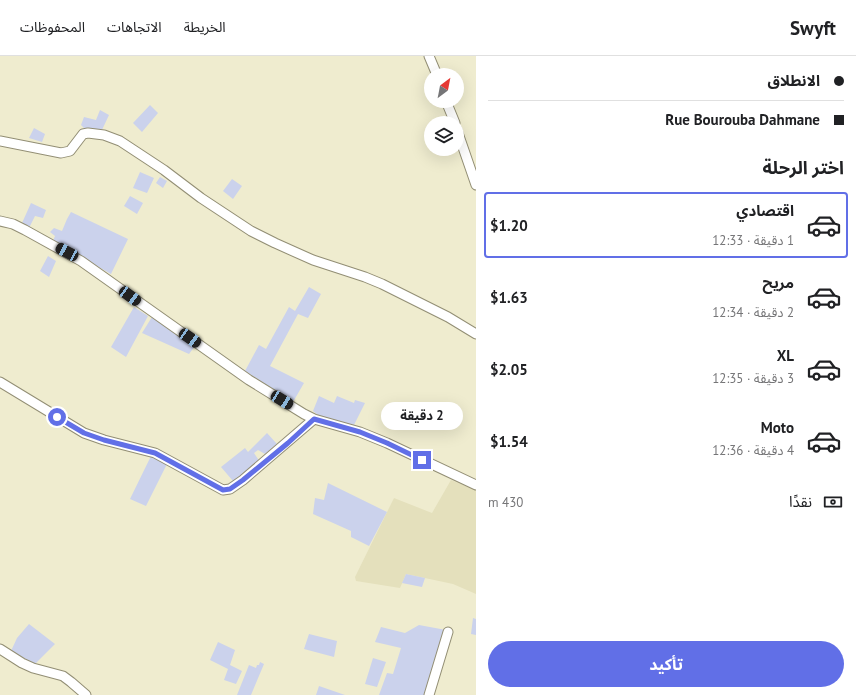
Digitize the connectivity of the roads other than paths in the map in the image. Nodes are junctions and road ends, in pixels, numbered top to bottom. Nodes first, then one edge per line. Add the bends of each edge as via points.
1 (429, 56) edge
2 (433, 68) edge
3 (0, 141) edge
4 (464, 150) edge
5 (476, 185) edge
6 (0, 221) edge
7 (476, 334) edge
8 (0, 382) edge
9 (314, 419) junction
10 (476, 486) edge
11 (448, 632) dead end
12 (0, 649) edge
13 (86, 695) edge
14 (429, 695) edge

1 - 2 street
3 - 7 street via 61,153 70,151 83,134 104,135 120,141 251,231 313,260 365,276
4 - 5 street
6 - 9 street via 13,224 81,261 249,380
8 - 9 street via 84,433 155,453 223,490 230,489 243,480
9 - 10 street via 380,440
11 - 14 street
12 - 13 street via 33,668 63,676

